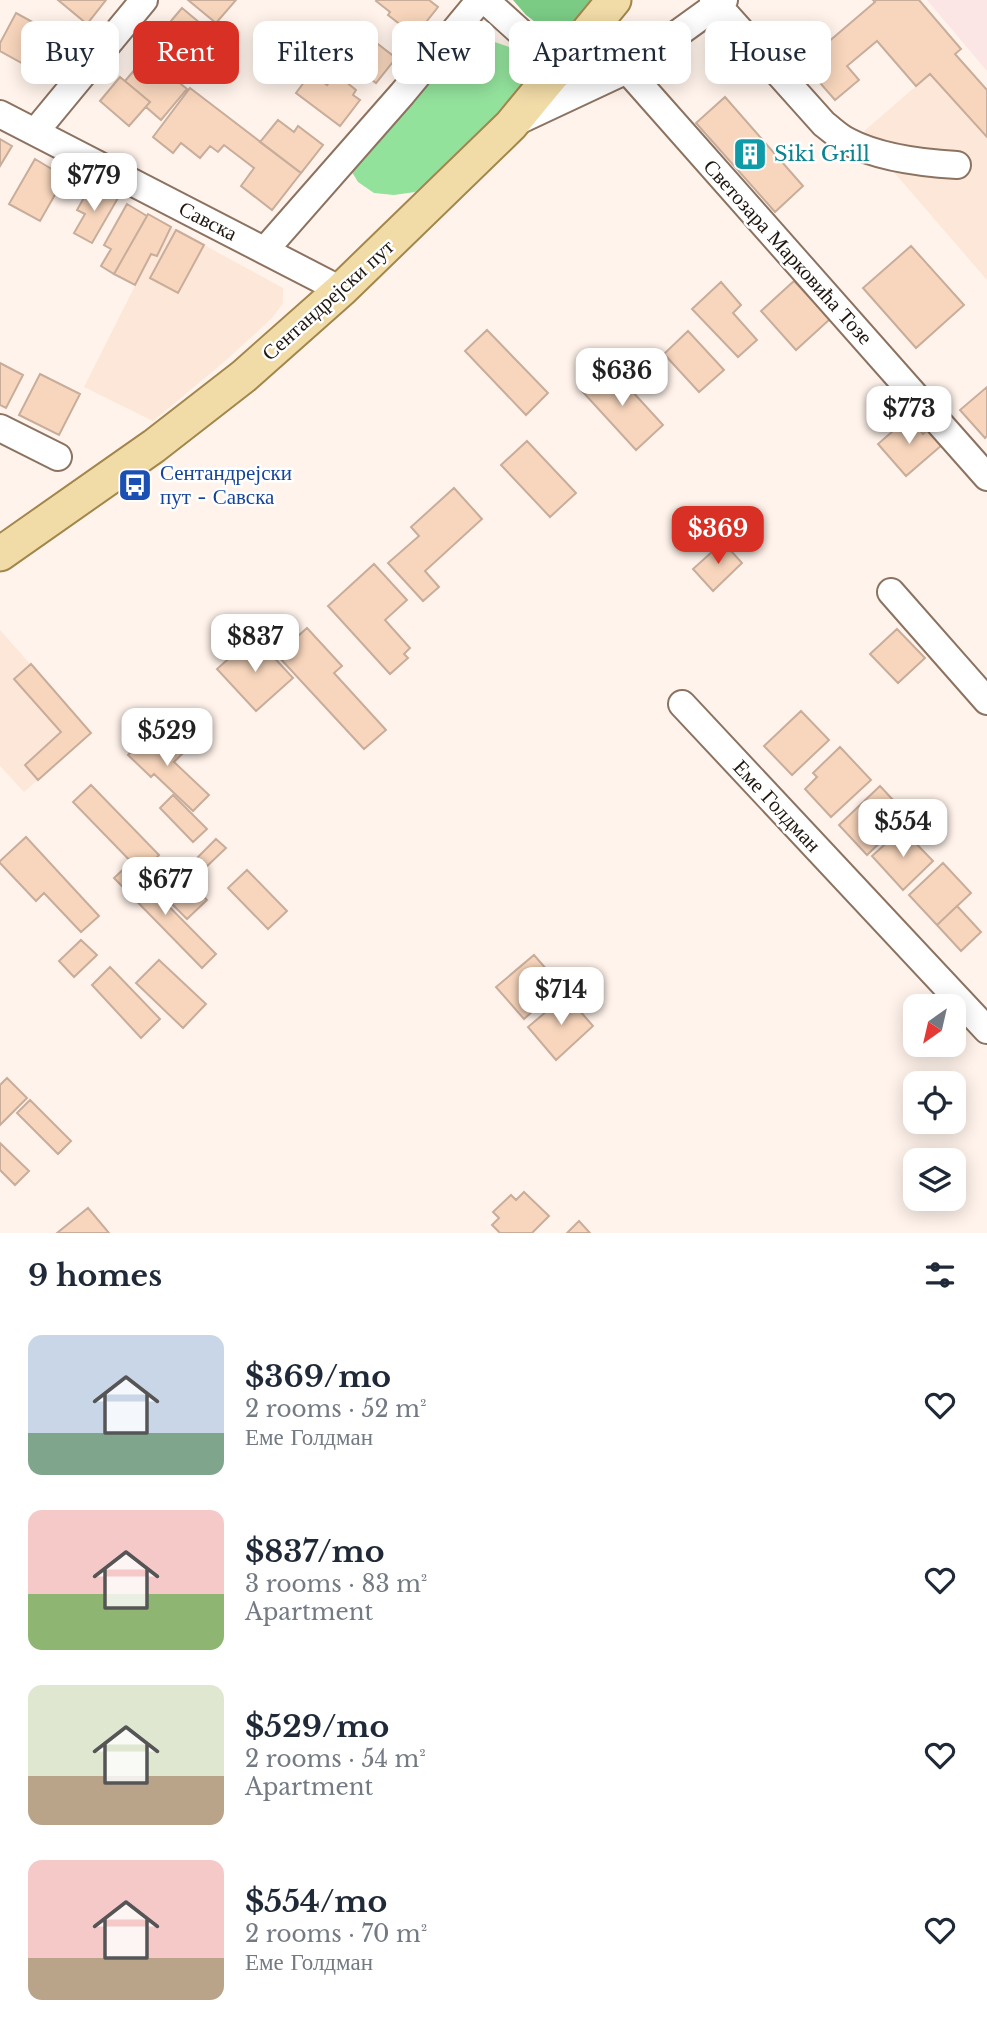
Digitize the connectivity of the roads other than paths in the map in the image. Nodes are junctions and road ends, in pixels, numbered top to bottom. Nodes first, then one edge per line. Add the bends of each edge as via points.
1 (144, 0) edge
2 (480, 0) edge
3 (485, 0) edge
4 (718, 2) edge
5 (509, 22) edge
6 (691, 22) edge
7 (545, 84) edge
8 (597, 84) edge
9 (639, 84) edge
10 (0, 114) edge
11 (511, 125) junction
12 (35, 132) junction
13 (957, 165) dead end
14 (265, 250) junction
15 (341, 290) junction
16 (0, 428) edge
17 (58, 457) dead end
18 (987, 477) edge
19 (0, 554) edge
20 (891, 592) dead end
21 (987, 701) edge
22 (682, 704) dead end
23 (987, 1030) edge

1 - 12 street
2 - 14 street
3 - 5 street
4 - 6 street
4 - 13 street via 838,136 878,153
7 - 11 main road, Сентандрејски пут
8 - 11 street
9 - 18 street, Светозара Марковића Тозе
10 - 12 street, Савска
11 - 15 main road, Сентандрејски пут
12 - 14 street, Савска
14 - 15 street, Савска
15 - 19 main road, Сентандрејски пут via 244,376 154,446
16 - 17 street
20 - 21 street
22 - 23 street, Еме Голдман

